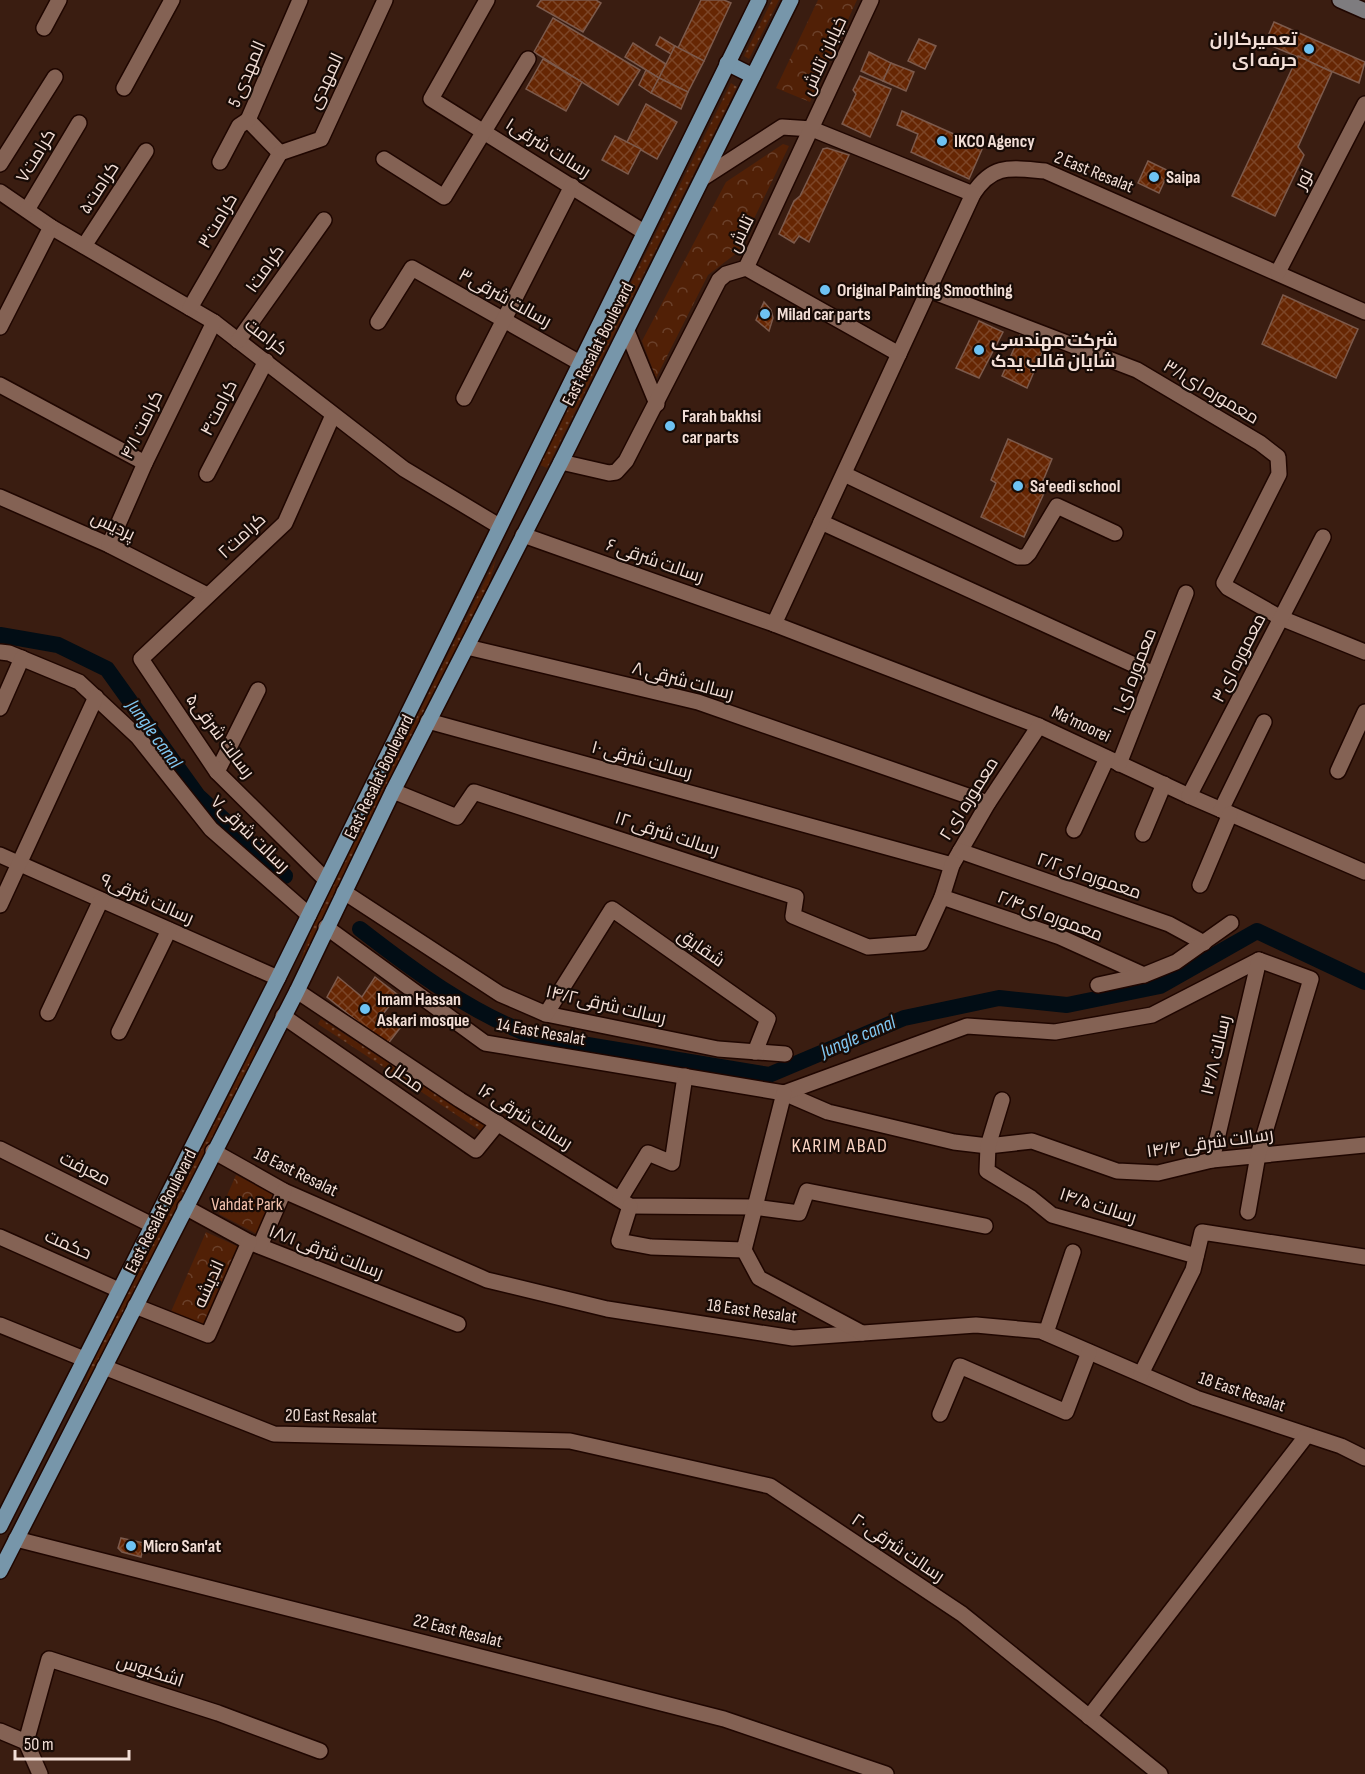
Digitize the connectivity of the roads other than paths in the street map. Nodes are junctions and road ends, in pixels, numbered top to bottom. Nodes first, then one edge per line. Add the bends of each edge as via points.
1 (59, 0) edge
2 (172, 0) edge
3 (300, 0) edge
4 (385, 0) edge
5 (487, 0) edge
6 (759, 0) edge
7 (791, 0) edge
8 (871, 0) edge
9 (1340, 0) edge
10 (1365, 11) edge
11 (44, 28) dead end
12 (528, 59) dead end
13 (727, 63) junction
14 (55, 76) dead end
15 (753, 76) junction
16 (124, 88) dead end
17 (1365, 104) edge
18 (248, 120) junction
19 (79, 123) dead end
20 (812, 129) junction
21 (484, 131) junction
22 (146, 151) dead end
23 (280, 153) junction
24 (384, 159) dead end
25 (220, 162) dead end
26 (0, 164) edge
27 (703, 178) junction
28 (572, 186) junction
29 (0, 192) edge
30 (973, 195) junction
31 (27, 210) junction
32 (324, 220) dead end
33 (51, 226) junction
34 (644, 232) junction
35 (84, 246) junction
36 (746, 268) junction
37 (1278, 272) junction
38 (929, 290) junction
39 (190, 308) junction
40 (1365, 312) edge
41 (504, 320) junction
42 (214, 322) junction
43 (378, 322) dead end
44 (0, 327) edge
45 (627, 331) junction
46 (238, 341) junction
47 (899, 354) junction
48 (266, 361) junction
49 (580, 363) junction
50 (0, 385) edge
51 (464, 398) dead end
52 (657, 404) junction
53 (333, 415) junction
54 (561, 462) junction
55 (145, 463) junction
56 (207, 474) dead end
57 (844, 474) junction
58 (0, 497) edge
59 (821, 522) junction
60 (500, 526) junction
61 (1115, 533) dead end
62 (523, 536) junction
63 (1323, 537) dead end
64 (109, 545) junction
65 (1186, 593) dead end
66 (207, 595) junction
67 (1281, 618) junction
68 (774, 624) junction
69 (467, 647) junction
70 (0, 652) edge
71 (1365, 652) edge
72 (22, 658) junction
73 (141, 659) joint
74 (1154, 674) junction
75 (258, 690) dead end
76 (96, 697) junction
77 (0, 708) edge
78 (1365, 712) edge
79 (428, 721) junction
80 (1264, 722) dead end
81 (1039, 726) junction
82 (1113, 761) junction
83 (1338, 771) dead end
84 (218, 772) junction
85 (374, 782) junction
86 (1164, 784) junction
87 (393, 791) junction
88 (1189, 796) junction
89 (988, 803) junction
90 (1226, 812) junction
91 (1074, 830) dead end
92 (1143, 834) dead end
93 (0, 855) edge
94 (956, 858) junction
95 (21, 864) junction
96 (1365, 872) edge
97 (326, 880) junction
98 (1200, 885) dead end
99 (344, 892) junction
100 (942, 897) junction
101 (101, 900) junction
102 (0, 905) edge
103 (309, 915) junction
104 (1231, 923) dead end
105 (326, 927) junction
106 (170, 930) junction
107 (921, 943) joint
108 (1204, 943) junction
109 (1259, 960) junction
110 (1144, 975) junction
111 (278, 978) junction
112 (1098, 985) dead end
113 (297, 991) junction
114 (48, 1013) dead end
115 (546, 1014) junction
116 (283, 1016) junction
117 (119, 1032) dead end
118 (755, 1052) junction
119 (784, 1054) dead end
120 (685, 1076) junction
121 (784, 1093) junction
122 (1002, 1101) dead end
123 (498, 1123) junction
124 (1365, 1145) edge
125 (988, 1146) junction
126 (0, 1149) edge
127 (213, 1151) junction
128 (1258, 1155) junction
129 (1212, 1160) junction
130 (284, 1191) junction
131 (625, 1202) junction
132 (185, 1207) junction
133 (754, 1207) junction
134 (1248, 1212) dead end
135 (152, 1225) junction
136 (985, 1226) dead end
137 (0, 1237) edge
138 (254, 1244) junction
139 (744, 1250) junction
140 (1072, 1252) dead end
141 (1196, 1256) junction
142 (1365, 1257) edge
143 (119, 1290) junction
144 (135, 1306) junction
145 (458, 1324) dead end
146 (0, 1325) edge
147 (862, 1333) junction
148 (1046, 1333) junction
149 (1089, 1352) junction
150 (84, 1359) junction
151 (104, 1367) junction
152 (1141, 1374) junction
153 (940, 1414) dead end
154 (50, 1426) junction
155 (1308, 1435) junction
156 (68, 1436) junction
157 (1365, 1458) edge
158 (0, 1526) edge
159 (16, 1539) junction
160 (0, 1571) edge
161 (1089, 1716) junction
162 (0, 1731) edge
163 (26, 1743) junction
164 (320, 1751) dead end
165 (40, 1774) edge
166 (886, 1774) edge
167 (1160, 1774) edge

1 - 11 street
2 - 16 street
3 - 18 street, المهدی 5
4 - 23 street, المهدی via 321,139
5 - 21 street, رسالت شرقی۱ via 431,99
6 - 13 main road, East Resalat Boulevard
7 - 15 main road, East Resalat Boulevard
8 - 20 street, خیابان تلاش
9 - 10 main road
12 - 21 street
13 - 15 main road
13 - 34 main road, East Resalat Boulevard
14 - 26 street
15 - 27 main road, East Resalat Boulevard
17 - 37 street, نور
18 - 23 street, المهدی 5
18 - 25 street via 239,126
19 - 31 street, کرامت۷
20 - 27 street via 783,127
20 - 30 street
20 - 36 street, تلاش
21 - 24 street via 444,197
21 - 28 street, رسالت شرقی۱
22 - 35 street, کرامت۵
23 - 39 street, کرامت۳
27 - 45 main road, East Resalat Boulevard
28 - 34 street, رسالت شرقی۱
28 - 41 street
29 - 31 street, کرامت
30 - 37 street, 2 East Resalat via 982,180 1000,168 1045,171
30 - 38 street, 2 East Resalat
31 - 33 street, کرامت
32 - 46 street, کرامت۱
33 - 35 street, کرامت
33 - 44 street
34 - 49 main road, East Resalat Boulevard
35 - 39 street, کرامت
36 - 47 street
36 - 52 street, تلاش via 719,280
37 - 40 street, 2 East Resalat
38 - 47 street, 2 East Resalat
38 - 67 street, معموره ای۳/۱ via 1137,370 1278,457 1279,474 1224,583
39 - 42 street, کرامت
41 - 43 street, رسالت شرقی۳ via 412,268
41 - 49 street, رسالت شرقی۳
41 - 51 street
42 - 46 street, کرامت
42 - 55 street, کرامت ۴/۱
45 - 52 street
45 - 54 main road, East Resalat Boulevard
46 - 48 street, کرامت
47 - 57 street, 2 East Resalat
48 - 53 street, کرامت
48 - 56 street, کرامت۴
49 - 60 main road, East Resalat Boulevard
50 - 55 street
52 - 54 street, تلاش via 616,472 601,473
53 - 60 street, کرامت via 404,469
53 - 66 street, کرامت۲ via 285,524
54 - 62 main road, East Resalat Boulevard
55 - 64 street, کرامت ۴/۱
57 - 59 street, 2 East Resalat
57 - 61 street via 1018,557 1029,553 1057,506
58 - 64 street, پردیس
59 - 68 street, 2 East Resalat
59 - 74 street
60 - 85 main road, East Resalat Boulevard
62 - 68 street, رسالت شرقی ۶
62 - 69 main road, East Resalat Boulevard
63 - 67 street, معموره ای۳
64 - 66 street, پردیس
65 - 74 street, معموره ای۱
66 - 73 street, کرامت۲
67 - 71 street
67 - 88 street, معموره ای۳
68 - 81 street, Ma'moorei
69 - 79 main road, East Resalat Boulevard
69 - 89 street, رسالت شرقی ۸ via 698,702
70 - 72 street, رسالت شرقی۷
72 - 76 street, رسالت شرقی۷ via 79,682
72 - 77 street
73 - 84 street, رسالت شرقی۵
74 - 82 street, معموره ای۱
75 - 84 street
76 - 95 street
76 - 103 street, رسالت شرقی۷ via 138,737 211,829
78 - 83 street
79 - 87 main road, East Resalat Boulevard
79 - 94 street, رسالت شرقی ۱۰ via 845,836
80 - 90 street
81 - 82 street, Ma'moorei
81 - 89 street, معموره ای۲
82 - 86 street, Ma'moorei
82 - 91 street, معموره ای۱
84 - 97 street, رسالت شرقی۵
85 - 87 main road
85 - 97 main road, East Resalat Boulevard
86 - 88 street, Ma'moorei
86 - 92 street
87 - 99 main road, East Resalat Boulevard
87 - 107 street, رسالت شرقی ۱۲ via 457,817 474,792 796,897 793,916 868,946
88 - 90 street, Ma'moorei
89 - 94 street, معموره ای۲
90 - 96 street, Ma'moorei
90 - 98 street
93 - 95 street, رسالت شرقی۹
94 - 100 street, معموره ای۲
94 - 108 street, معموره ای۲/۲ via 1169,924
95 - 101 street, رسالت شرقی۹
95 - 102 street
97 - 103 main road, East Resalat Boulevard
99 - 105 main road, East Resalat Boulevard
99 - 115 street, رسالت شرقی۱۴/۲ via 500,994
100 - 107 street, معموره ای۲
100 - 110 street, معموره ای۲/۴ via 1060,937
101 - 106 street, رسالت شرقی۹
101 - 114 street
103 - 111 main road, East Resalat Boulevard
104 - 108 street
105 - 113 main road, East Resalat Boulevard
105 - 120 street, 14 East Resalat via 485,1043
106 - 111 street, رسالت شرقی۹
106 - 117 street
108 - 110 street via 1176,962
109 - 121 street via 1152,1015 1055,1032 967,1026
109 - 128 street via 1311,979
109 - 129 street, رسالت ۱۴/۸
110 - 112 street
111 - 135 main road, East Resalat Boulevard
113 - 116 main road, East Resalat Boulevard
113 - 123 street, رسالت شرقی ۱۶
115 - 118 street, رسالت شرقی۱۴/۲ via 718,1049
115 - 118 street, شقایق via 612,909 768,1019
116 - 123 street, محلل via 476,1150
116 - 127 main road, East Resalat Boulevard
118 - 119 street, رسالت شرقی۱۴/۲
120 - 121 street, 14 East Resalat
120 - 131 street via 672,1163 648,1153
121 - 125 street, رسالت شرقی ۱۴/۴ via 828,1112 954,1142
121 - 133 street
122 - 125 street
123 - 131 street, رسالت شرقی ۱۶
124 - 128 street, رسالت شرقی ۱۴/۴
125 - 129 street, رسالت شرقی ۱۴/۴ via 1032,1141 1117,1171 1158,1173
125 - 141 street, رسالت ۱۴/۵ via 987,1171 1052,1215
126 - 135 street, معرفت
127 - 130 street, 18 East Resalat
127 - 132 main road, East Resalat Boulevard
128 - 129 street, رسالت شرقی ۱۴/۴
128 - 134 street
130 - 138 street
130 - 147 street, 18 East Resalat via 487,1280 607,1310 793,1338
131 - 133 street
131 - 139 street via 620,1241 651,1247
132 - 138 street, رسالت شرقی ۱۸/۱
132 - 144 main road, East Resalat Boulevard
133 - 136 street via 799,1213 807,1191
133 - 139 street
135 - 143 main road, East Resalat Boulevard
137 - 143 street, حکمت
138 - 144 street, اندیشه via 208,1335
138 - 145 street, رسالت شرقی ۱۸/۱
139 - 147 street via 759,1278
140 - 148 street
141 - 142 street via 1202,1232
141 - 152 street
143 - 150 main road, East Resalat Boulevard
144 - 151 main road, East Resalat Boulevard
146 - 150 street
147 - 148 street, 18 East Resalat via 976,1325
148 - 149 street, 18 East Resalat
149 - 152 street, 18 East Resalat
149 - 153 street via 1066,1412 960,1366
150 - 154 main road, East Resalat Boulevard
151 - 156 main road, East Resalat Boulevard
151 - 161 street, 20 East Resalat via 274,1434 570,1441 770,1486 962,1614
152 - 155 street, 18 East Resalat via 1196,1398
154 - 156 main road
154 - 158 main road, East Resalat Boulevard
155 - 157 street, 18 East Resalat
155 - 161 street
156 - 159 main road, East Resalat Boulevard
159 - 160 main road, East Resalat Boulevard
159 - 166 street, 22 East Resalat via 724,1719
161 - 167 street
162 - 163 street
163 - 164 street, اشکبوس via 48,1659 218,1713
163 - 165 street

